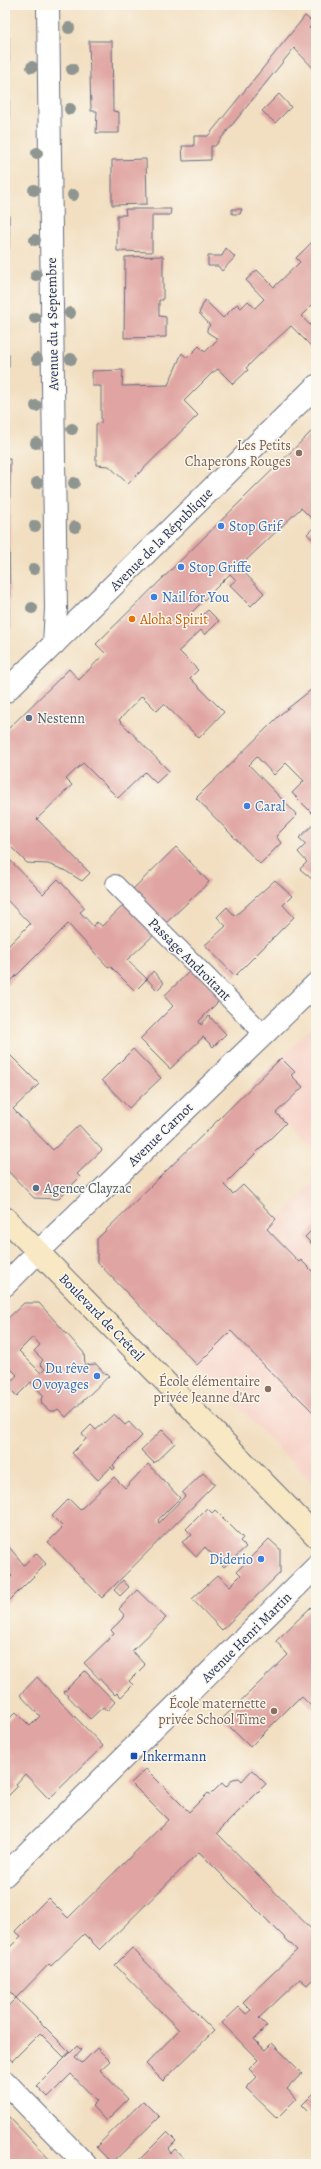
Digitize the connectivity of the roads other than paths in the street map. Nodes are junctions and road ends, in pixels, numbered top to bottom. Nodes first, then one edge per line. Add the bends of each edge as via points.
1 (48, 5) edge
2 (316, 386) edge
3 (54, 644) junction
4 (5, 692) edge
5 (115, 884) dead end
6 (316, 984) edge
7 (264, 1034) junction
8 (5, 1218) edge
9 (38, 1252) junction
10 (5, 1285) edge
11 (316, 1536) edge
12 (316, 1568) edge
13 (5, 1875) edge
14 (5, 2082) edge
15 (85, 2164) edge

1 - 3 street, Avenue du 4 Septembre via 56,609
2 - 3 street, Avenue de la République
3 - 4 street, Avenue de la République
5 - 7 lane, Passage Androitant
6 - 7 street, Avenue Carnot
7 - 9 street, Avenue Carnot
8 - 9 main road, Boulevard de Créteil
9 - 10 street, Avenue Carnot
9 - 11 main road, Boulevard de Créteil
12 - 13 street, Avenue Henri Martin
14 - 15 street

